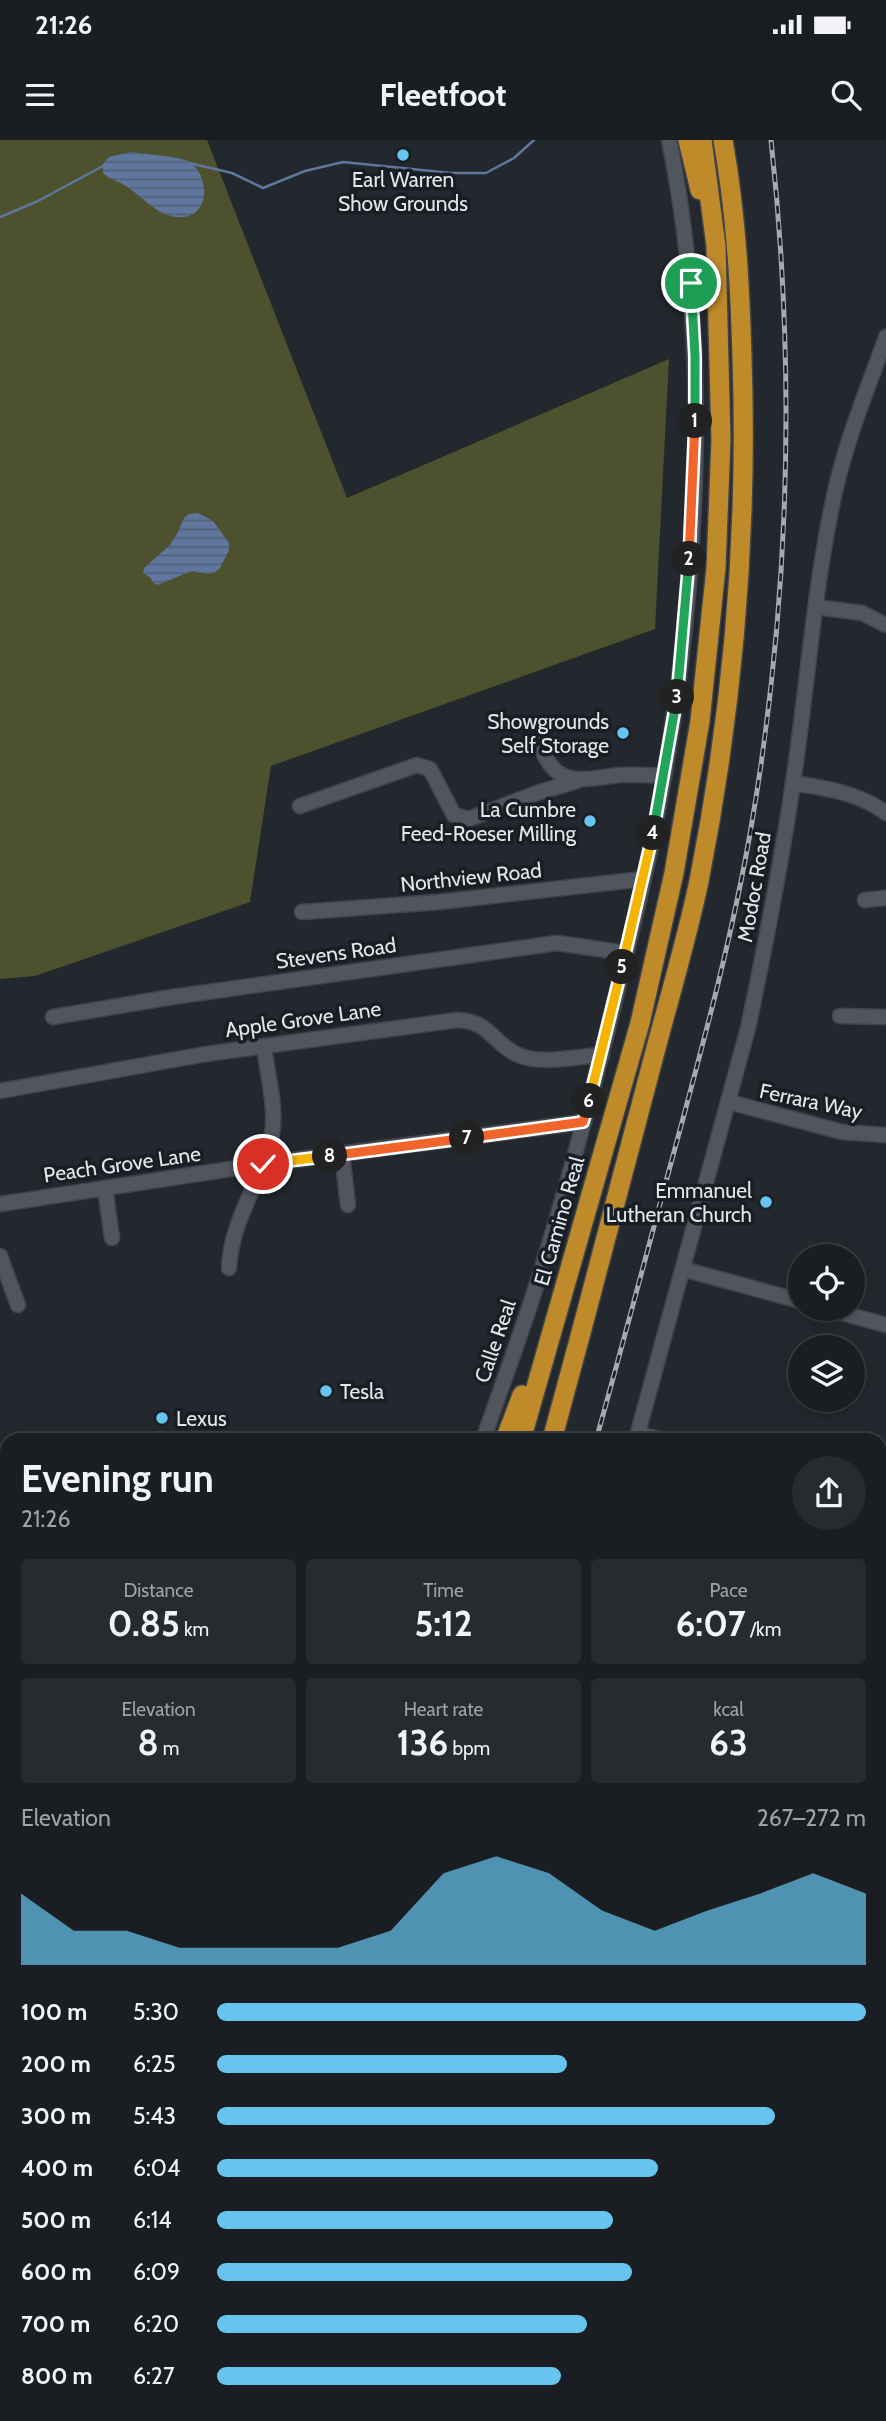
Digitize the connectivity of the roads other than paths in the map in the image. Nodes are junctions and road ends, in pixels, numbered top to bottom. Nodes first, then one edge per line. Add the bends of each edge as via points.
1 (669, 140) edge
2 (688, 140) edge
3 (702, 140) edge
4 (723, 140) edge
5 (732, 140) edge
6 (734, 202) junction
7 (716, 246) junction
8 (886, 337) edge
9 (816, 607) junction
10 (886, 625) edge
11 (539, 742) dead end
12 (664, 775) junction
13 (577, 781) junction
14 (793, 783) junction
15 (300, 806) dead end
16 (886, 813) edge
17 (643, 879) junction
18 (886, 898) edge
19 (865, 901) dead end
20 (302, 912) dead end
21 (626, 953) junction
22 (840, 1016) dead end
23 (53, 1017) dead end
24 (886, 1017) edge
25 (264, 1046) junction
26 (602, 1055) junction
27 (0, 1091) edge
28 (729, 1102) junction
29 (583, 1122) junction
30 (886, 1135) edge
31 (342, 1154) junction
32 (263, 1164) junction
33 (105, 1188) junction
34 (0, 1204) edge
35 (348, 1205) dead end
36 (113, 1238) dead end
37 (0, 1256) edge
38 (229, 1268) dead end
39 (683, 1269) junction
40 (788, 1298) edge
41 (18, 1306) dead end
42 (865, 1319) edge
43 (886, 1325) edge
44 (545, 1354) junction
45 (485, 1433) edge
46 (508, 1433) edge
47 (523, 1433) edge
48 (554, 1433) edge
49 (638, 1433) edge

1 - 12 street, Calle Real via 683,212 695,356 686,606
2 - 7 highway
3 - 7 highway, El Camino Real
4 - 6 highway
5 - 6 highway
6 - 48 highway via 744,399 743,504 727,711 699,882
7 - 44 highway, El Camino Real via 719,504 709,645 688,797 640,1023
8 - 9 street, Modoc Road via 838,480
9 - 10 street via 862,613
9 - 14 street, Modoc Road
11 - 13 street via 545,761
12 - 13 street
12 - 17 street, Calle Real
13 - 15 street via 469,819 454,815 430,769 417,765
14 - 16 street via 836,790
14 - 28 street, Modoc Road via 760,972
17 - 20 street, Northview Road
17 - 21 street, Calle Real
18 - 19 street
21 - 23 street, Stevens Road via 557,943
21 - 26 street, Calle Real
22 - 24 street
25 - 26 street, Apple Grove Lane via 457,1020 484,1026 524,1057
25 - 27 street, Apple Grove Lane
25 - 32 street via 273,1123
26 - 29 street, Calle Real
28 - 30 street, Ferrara Way via 842,1132
28 - 39 street, Modoc Road
29 - 31 street, Peach Grove Lane
29 - 45 street, Calle Real via 532,1301
31 - 32 street, Peach Grove Lane
31 - 35 street
32 - 33 street, Peach Grove Lane
32 - 38 street via 233,1234
33 - 34 street, Peach Grove Lane
33 - 36 street
37 - 41 street
39 - 40 street
39 - 49 street, Modoc Road
42 - 43 street
44 - 46 highway
44 - 47 highway, El Camino Real

